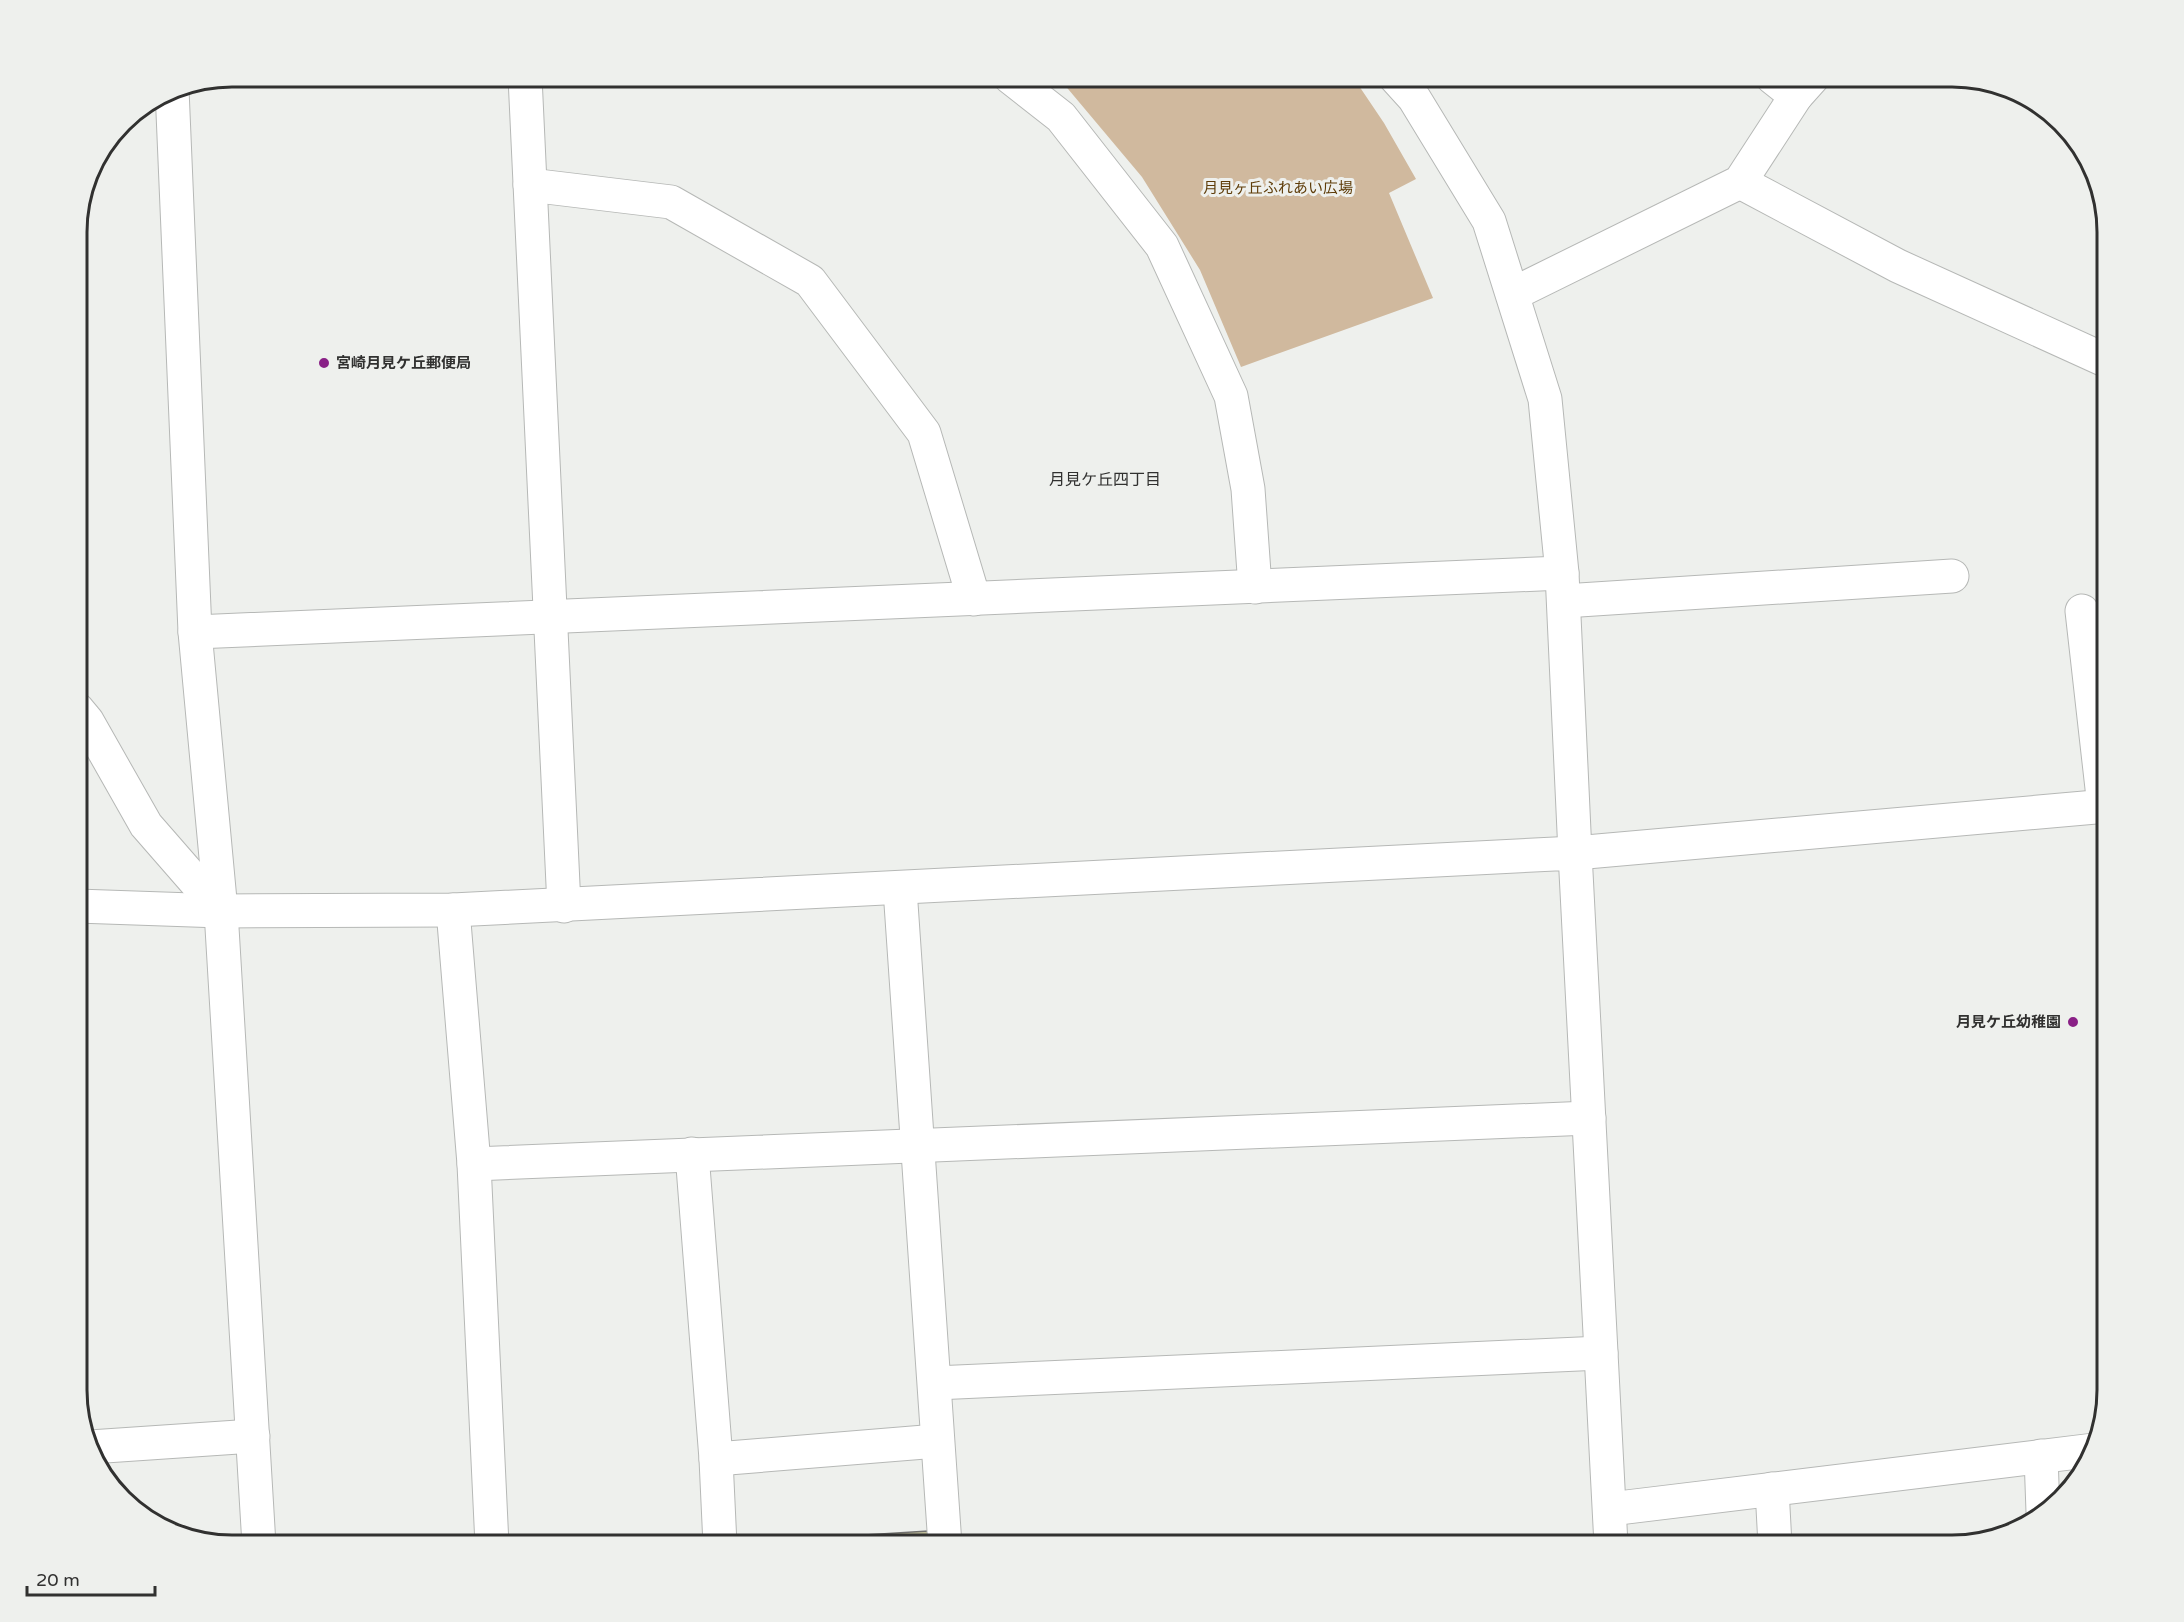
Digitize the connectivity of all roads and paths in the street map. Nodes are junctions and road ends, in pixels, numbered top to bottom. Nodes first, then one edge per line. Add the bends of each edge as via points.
1 (526, 87) edge
2 (1024, 87) edge
3 (1404, 87) edge
4 (1792, 87) edge
5 (172, 100) edge
6 (1740, 182) junction
7 (530, 185) junction
8 (1513, 294) junction
9 (2097, 356) edge
10 (1952, 576) dead end
11 (1255, 587) junction
12 (1563, 587) junction
13 (974, 599) junction
14 (2082, 611) dead end
15 (550, 617) junction
16 (195, 632) junction
17 (87, 721) edge
18 (2097, 733) edge
19 (2097, 807) edge
20 (1575, 853) junction
21 (900, 889) junction
22 (87, 906) edge
23 (564, 906) junction
24 (453, 910) junction
25 (221, 911) junction
26 (1589, 1118) junction
27 (920, 1147) junction
28 (692, 1154) junction
29 (474, 1164) junction
30 (1601, 1353) junction
31 (935, 1383) junction
32 (253, 1436) junction
33 (937, 1441) junction
34 (98, 1446) edge
35 (2084, 1451) edge
36 (2040, 1456) junction
37 (716, 1460) junction
38 (1772, 1489) junction
39 (2043, 1503) edge
40 (1610, 1509) junction
41 (258, 1535) edge
42 (492, 1535) edge
43 (720, 1535) edge
44 (944, 1535) edge
45 (1611, 1535) edge
46 (1774, 1535) edge

1 - 7 street
2 - 11 street via 1061,117 1162,246 1231,396 1248,489
3 - 8 street via 1490,220
4 - 6 street
5 - 16 street
6 - 8 street
6 - 9 street via 1898,266
7 - 13 street via 671,202 810,281 924,433
7 - 15 street
8 - 12 street via 1545,399
10 - 12 street
11 - 12 street
11 - 13 street
12 - 20 street
13 - 15 street
14 - 18 street
15 - 16 street
15 - 23 street
16 - 25 street
17 - 25 street via 146,825
19 - 20 street
20 - 21 street
20 - 26 street
21 - 23 street
21 - 27 street
22 - 25 street
23 - 24 street
24 - 25 street
24 - 29 street
25 - 32 street
26 - 27 street
26 - 30 street
27 - 28 street
27 - 31 street
28 - 29 street
28 - 37 street
29 - 42 street
30 - 31 street
30 - 40 street
31 - 33 street
32 - 34 street
32 - 41 street
33 - 37 street
33 - 44 street
35 - 36 street
36 - 38 street
36 - 39 street
37 - 43 street
38 - 40 street
38 - 46 street
40 - 45 street

